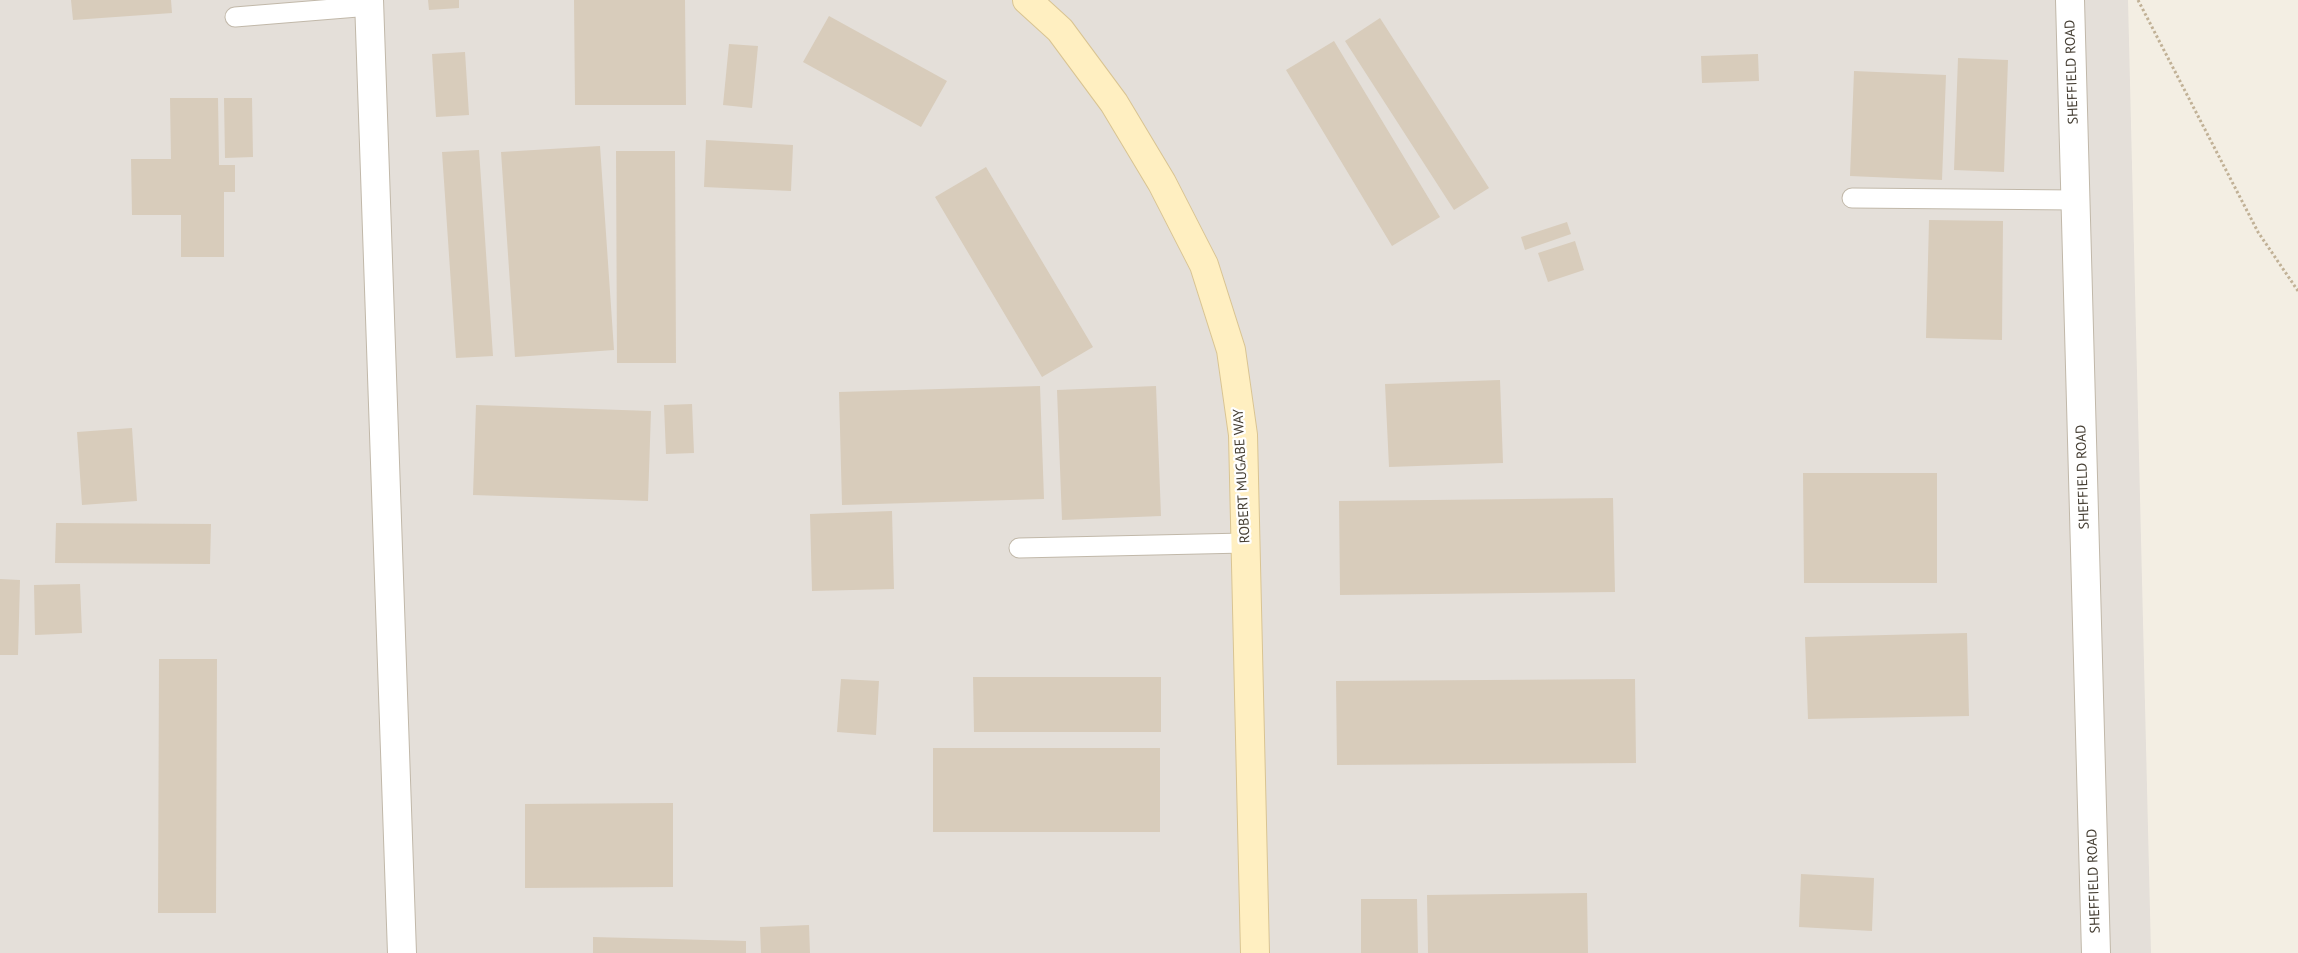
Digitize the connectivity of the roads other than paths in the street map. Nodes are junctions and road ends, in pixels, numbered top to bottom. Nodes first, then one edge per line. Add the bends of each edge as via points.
1 (1027, 0) edge
2 (2070, 0) edge
3 (370, 3) edge
4 (234, 17) dead end
5 (1852, 198) dead end
6 (2075, 200) junction
7 (1245, 543) junction
8 (1019, 548) dead end
9 (402, 953) edge
10 (1255, 953) edge
11 (2096, 953) edge

1 - 7 street, ROBERT MUGABE WAY via 1060,30 1114,103 1162,183 1204,265 1231,350 1243,436
2 - 6 street, SHEFFIELD ROAD
3 - 4 lane
3 - 9 street
5 - 6 lane
6 - 11 street, SHEFFIELD ROAD
7 - 8 lane
7 - 10 street, ROBERT MUGABE WAY

